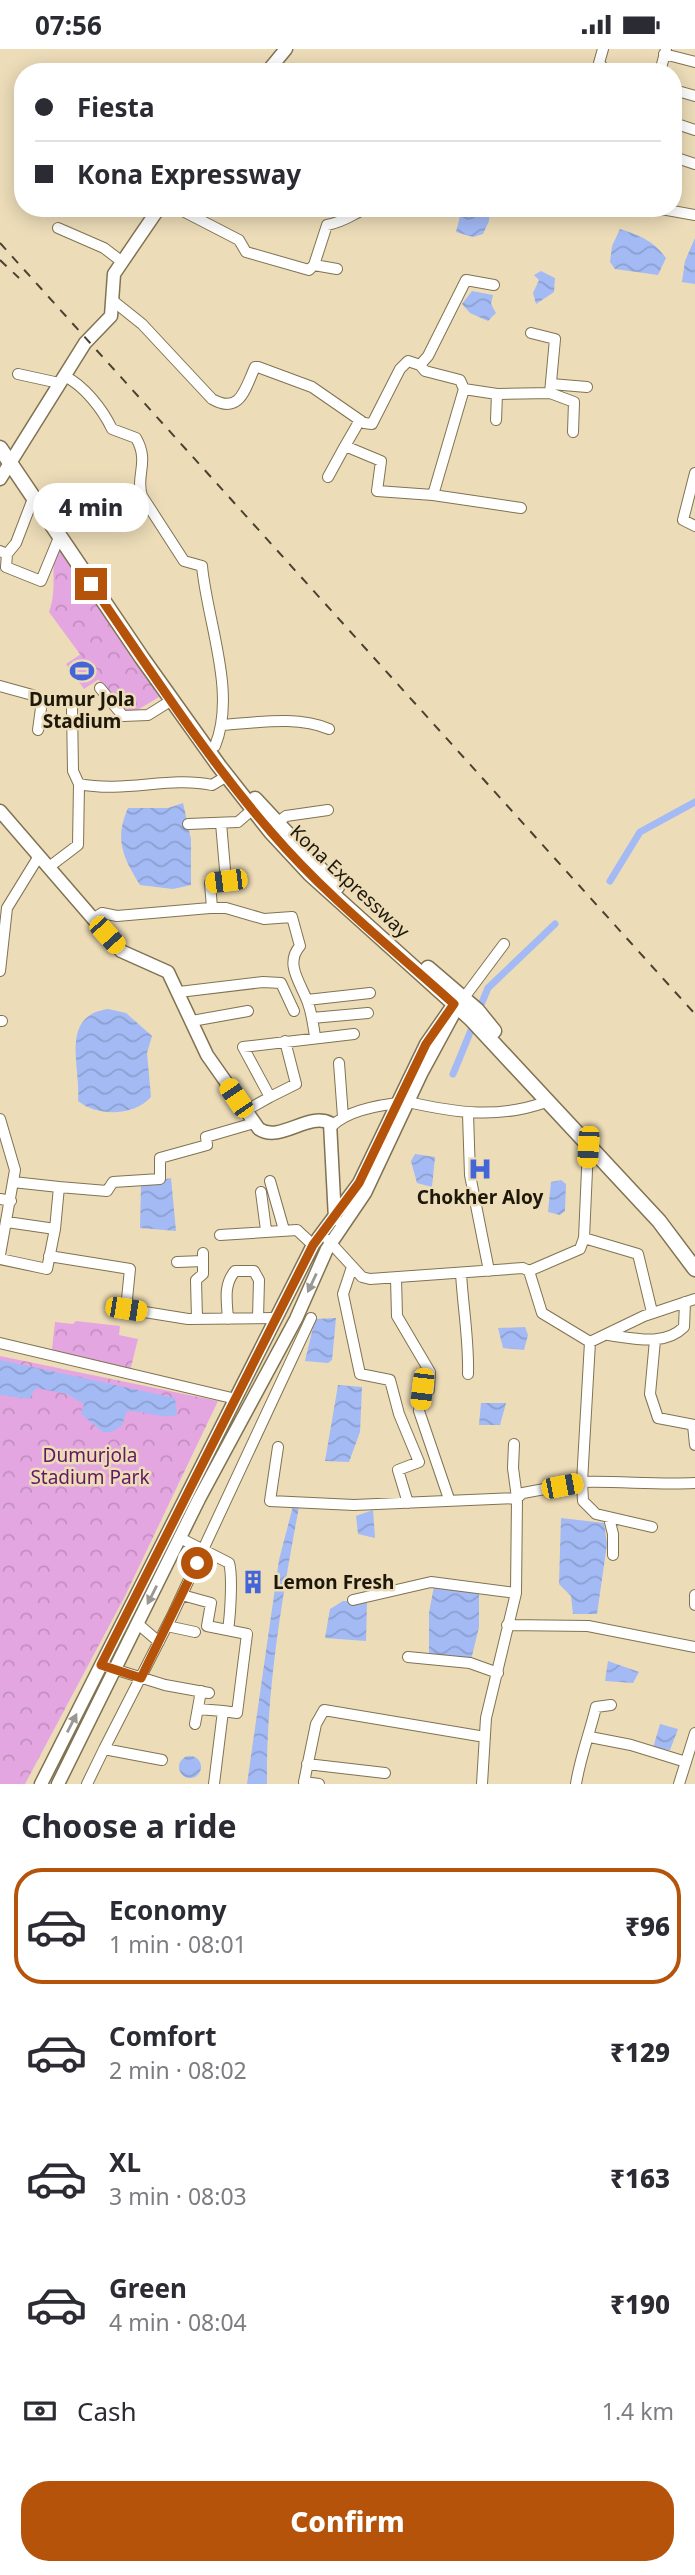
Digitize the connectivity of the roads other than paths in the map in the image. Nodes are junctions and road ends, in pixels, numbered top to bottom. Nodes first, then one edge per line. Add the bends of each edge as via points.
1 (286, 49) edge
2 (665, 51) edge
3 (695, 62) edge
4 (274, 63) edge
5 (153, 217) edge
6 (194, 217) edge
7 (351, 217) edge
8 (58, 228) dead end
9 (121, 261) junction
10 (314, 265) junction
11 (337, 269) dead end
12 (494, 285) dead end
13 (112, 300) junction
14 (531, 333) dead end
15 (421, 365) junction
16 (18, 374) dead end
17 (62, 380) junction
18 (587, 387) dead end
19 (551, 388) junction
20 (464, 389) junction
21 (497, 394) junction
22 (360, 420) junction
23 (496, 420) dead end
24 (573, 432) dead end
25 (0, 437) edge
26 (345, 446) junction
27 (8, 455) edge
28 (695, 473) edge
29 (328, 477) dead end
30 (0, 479) edge
31 (433, 495) junction
32 (34, 496) junction
33 (520, 508) dead end
34 (695, 526) edge
35 (60, 535) junction
36 (4, 552) edge
37 (0, 686) edge
38 (100, 688) dead end
39 (172, 700) junction
40 (72, 708) dead end
41 (222, 725) junction
42 (329, 729) dead end
43 (38, 730) dead end
44 (215, 745) junction
45 (227, 776) junction
46 (79, 784) junction
47 (253, 809) junction
48 (328, 810) dead end
49 (0, 811) edge
50 (221, 823) junction
51 (277, 823) junction
52 (188, 824) dead end
53 (39, 856) junction
54 (49, 867) junction
55 (212, 908) junction
56 (93, 919) junction
57 (504, 944) dead end
58 (0, 971) edge
59 (179, 992) junction
60 (370, 993) dead end
61 (460, 999) junction
62 (307, 1000) junction
63 (248, 1011) dead end
64 (294, 1011) dead end
65 (368, 1013) dead end
66 (312, 1019) junction
67 (192, 1021) junction
68 (487, 1030) junction
69 (354, 1034) dead end
70 (315, 1036) junction
71 (285, 1041) junction
72 (339, 1063) dead end
73 (270, 1097) junction
74 (546, 1102) junction
75 (402, 1103) junction
76 (245, 1111) junction
77 (467, 1114) junction
78 (344, 1117) junction
79 (0, 1119) edge
80 (254, 1123) junction
81 (332, 1126) junction
82 (3, 1129) edge
83 (588, 1147) junction
84 (270, 1181) dead end
85 (13, 1182) junction
86 (59, 1187) junction
87 (261, 1192) dead end
88 (5, 1200) edge
89 (335, 1219) junction
90 (7, 1222) junction
91 (55, 1229) junction
92 (266, 1230) junction
93 (284, 1230) junction
94 (321, 1233) junction
95 (220, 1235) dead end
96 (584, 1238) junction
97 (331, 1244) junction
98 (313, 1245) junction
99 (49, 1256) junction
100 (0, 1257) edge
101 (695, 1257) edge
102 (177, 1262) dead end
103 (352, 1267) junction
104 (695, 1269) edge
105 (489, 1271) junction
106 (529, 1271) junction
107 (461, 1273) junction
108 (396, 1277) junction
109 (690, 1300) edge
110 (652, 1313) junction
111 (228, 1318) junction
112 (258, 1318) junction
113 (276, 1318) junction
114 (312, 1318) dead end
115 (197, 1319) junction
116 (607, 1335) junction
117 (655, 1340) junction
118 (590, 1342) junction
119 (0, 1343) edge
120 (468, 1374) dead end
121 (236, 1399) junction
122 (694, 1425) edge
123 (514, 1444) dead end
124 (695, 1445) edge
125 (278, 1447) dead end
126 (582, 1482) junction
127 (695, 1482) edge
128 (517, 1498) junction
129 (449, 1499) junction
130 (408, 1503) junction
131 (609, 1518) junction
132 (652, 1527) dead end
133 (180, 1538) junction
134 (204, 1548) junction
135 (613, 1555) dead end
136 (516, 1593) junction
137 (181, 1595) junction
138 (695, 1595) edge
139 (353, 1600) dead end
140 (695, 1605) edge
141 (138, 1624) junction
142 (507, 1625) junction
143 (167, 1626) junction
144 (228, 1630) junction
145 (195, 1632) dead end
146 (159, 1642) junction
147 (695, 1647) edge
148 (408, 1657) dead end
149 (101, 1665) junction
150 (114, 1671) junction
151 (498, 1673) junction
152 (141, 1678) junction
153 (611, 1705) dead end
154 (198, 1709) junction
155 (223, 1711) junction
156 (195, 1724) dead end
157 (695, 1733) edge
158 (485, 1737) junction
159 (590, 1737) junction
160 (104, 1749) junction
161 (162, 1760) dead end
162 (686, 1762) junction
163 (307, 1764) junction
164 (385, 1773) dead end
165 (41, 1784) edge
166 (58, 1784) edge
167 (87, 1784) edge
168 (214, 1784) edge
169 (319, 1784) edge
170 (482, 1784) edge
171 (576, 1784) edge
172 (679, 1784) edge

1 - 4 main road
2 - 3 street
5 - 9 main road
6 - 10 street via 239,240 246,252 309,270
7 - 10 street via 327,225
8 - 9 street via 104,248
9 - 13 main road via 111,283
10 - 11 street
12 - 15 street via 466,280
13 - 17 main road via 111,316 85,343
13 - 22 street via 142,324 219,403 239,401 258,367 312,387
14 - 19 street via 555,339
15 - 20 street via 425,371 460,380
15 - 22 street via 408,361 376,420 372,424
16 - 17 street
17 - 27 main road
17 - 41 street via 73,380 105,413 112,429 136,438 144,458 142,496 184,561 202,566 219,666
18 - 19 street
19 - 21 street
19 - 24 street via 574,402
20 - 21 street
20 - 31 street
21 - 23 street
22 - 26 street
25 - 27 highway, Kona Expressway
26 - 29 street
26 - 31 street via 381,461 379,492
27 - 30 main road
27 - 32 highway, Kona Expressway
27 - 44 highway, Kona Expressway
28 - 34 street via 683,520
31 - 33 street
32 - 35 highway, Kona Expressway
32 - 36 street via 16,543
35 - 36 street via 41,581 6,567
35 - 39 highway, Kona Expressway
37 - 43 street via 36,696 41,708
38 - 39 street via 123,716 148,715
39 - 45 highway, Kona Expressway
40 - 46 street via 73,771
41 - 42 street via 315,723
41 - 44 street
44 - 51 highway, Kona Expressway
45 - 46 street via 212,785 196,781 104,789
45 - 47 highway, Kona Expressway
46 - 54 street via 78,845
47 - 50 street via 238,822
47 - 61 highway, Kona Expressway via 310,874
48 - 51 street via 286,816
49 - 53 main road
50 - 52 street
50 - 55 street via 226,881 210,883
51 - 61 highway, Kona Expressway via 337,888
53 - 54 main road
53 - 58 street via 7,908
54 - 56 main road
55 - 56 street via 117,916 102,913
55 - 62 street via 264,919 292,917 300,946 292,959 293,968
56 - 59 main road via 128,956 168,972
57 - 61 street
59 - 64 street via 281,983
59 - 67 main road
60 - 62 street
61 - 68 highway, Kona Expressway
61 - 75 main road
62 - 66 street
63 - 67 street
65 - 66 street
66 - 70 street
67 - 76 main road via 207,1055
68 - 74 highway, Kona Expressway
68 - 101 highway, Kona Expressway via 654,1204
69 - 70 street
70 - 71 street
71 - 73 street via 296,1084
71 - 73 street via 243,1047
72 - 78 street
73 - 76 street
74 - 77 street via 518,1110
74 - 83 highway, Kona Expressway
75 - 77 street
75 - 78 street
75 - 89 main road
75 - 97 main road via 365,1193
76 - 80 main road
77 - 105 street via 470,1175
78 - 81 street
79 - 82 street
80 - 81 main road via 266,1133 316,1120
80 - 86 street via 206,1137 206,1145 160,1158 160,1179 113,1182 107,1191
81 - 89 main road
82 - 85 street via 15,1170
83 - 96 street
83 - 104 highway, Kona Expressway via 659,1221
84 - 93 street
85 - 86 street
85 - 88 street
86 - 91 street
87 - 92 street
88 - 90 street
89 - 94 main road
90 - 91 street
90 - 100 street
91 - 99 street
92 - 93 street
92 - 95 street
93 - 98 street via 298,1230
94 - 97 street
94 - 98 main road
96 - 106 street via 580,1249
96 - 110 street via 638,1254
97 - 103 street
97 -> 133 main road
98 - 113 main road
99 - 100 street via 47,1269
99 - 115 street via 130,1269 126,1309
102 - 115 street via 203,1257 203,1274 196,1280
103 - 108 street via 362,1277
103 - 130 street via 343,1294 360,1374 390,1380 419,1462 398,1470
105 - 106 street
105 - 107 street
106 - 118 street via 542,1313
107 - 108 street
107 - 120 street via 469,1331
108 - 129 street via 397,1316 430,1372 429,1390 422,1389 419,1411
109 - 110 street
109 - 117 street via 684,1327
110 - 116 street
111 - 112 street
111 - 112 street via 229,1278 235,1271 254,1271 259,1280
111 - 115 street
112 - 113 street
113 - 121 main road
114 - 134 street
116 - 117 street
116 - 118 street
117 - 122 street via 650,1394 658,1418
118 - 126 street
119 - 121 street
121 - 149 main road
122 - 124 street
123 - 128 street
125 - 130 street via 270,1501
126 - 127 street
126 - 128 street
126 - 131 street via 583,1501 596,1514
128 - 129 street
128 - 136 street
129 - 130 street
131 - 132 street
131 - 135 street
133 - 134 street
133 -> 141 main road
134 - 137 street
134 - 144 street via 231,1568
136 - 139 street via 431,1582
136 - 142 street
137 - 143 street
137 - 144 street via 211,1603 207,1626
138 - 140 street
141 - 146 street
141 - 150 main road
142 - 147 street via 588,1626
142 - 151 street
143 - 145 street
143 - 146 street
144 - 155 street via 247,1634 237,1713
146 - 152 street
148 - 151 street via 470,1663
149 - 150 street
165 -> 149 main road
150 - 152 street
150 - 166 main road
151 - 158 street
152 - 154 street via 205,1692
152 - 160 street
153 - 159 street via 596,1707
154 - 155 street
154 - 156 street
155 - 168 street
157 - 162 street
158 - 163 street via 324,1710
158 - 170 street
159 - 162 street
159 - 171 street
160 - 161 street
160 - 167 street
162 - 172 street
163 - 164 street
163 - 169 street via 304,1782

